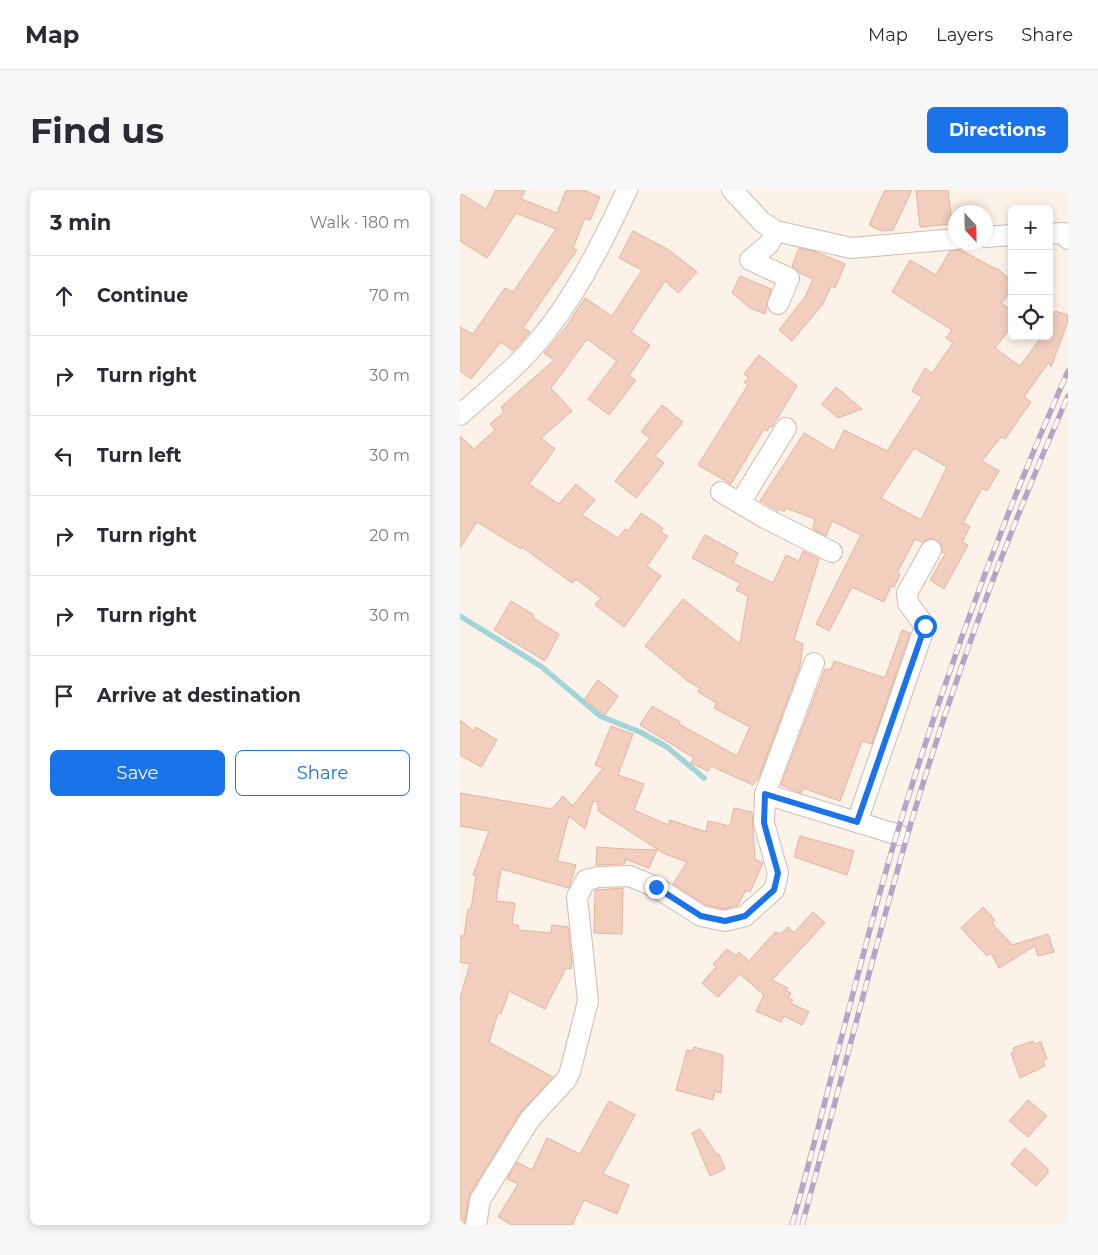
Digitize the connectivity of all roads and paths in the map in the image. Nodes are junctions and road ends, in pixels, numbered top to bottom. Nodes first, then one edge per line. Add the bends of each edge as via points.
1 (732, 190) edge
2 (623, 191) edge
3 (776, 231) junction
4 (1008, 235) edge
5 (993, 236) edge
6 (948, 240) edge
7 (778, 304) dead end
8 (460, 415) edge
9 (786, 428) dead end
10 (721, 492) dead end
11 (740, 503) junction
12 (931, 550) dead end
13 (832, 552) dead end
14 (814, 663) dead end
15 (765, 794) junction
16 (857, 822) junction
17 (899, 834) dead end
18 (476, 1225) edge

1 - 3 street via 762,222
2 - 8 street via 596,255 557,314 521,360
3 - 6 street via 851,248
3 - 7 street via 769,244 750,260 789,278
4 - 5 street
9 - 11 street
10 - 11 street
11 - 13 street
12 - 16 street via 907,593 908,603 925,626
14 - 15 street
15 - 16 street
15 - 18 street via 764,823 778,873 774,890 745,916 725,921 701,916 656,887 629,876 586,880 577,897 588,1001 570,1072 525,1127 480,1200
16 - 17 street

